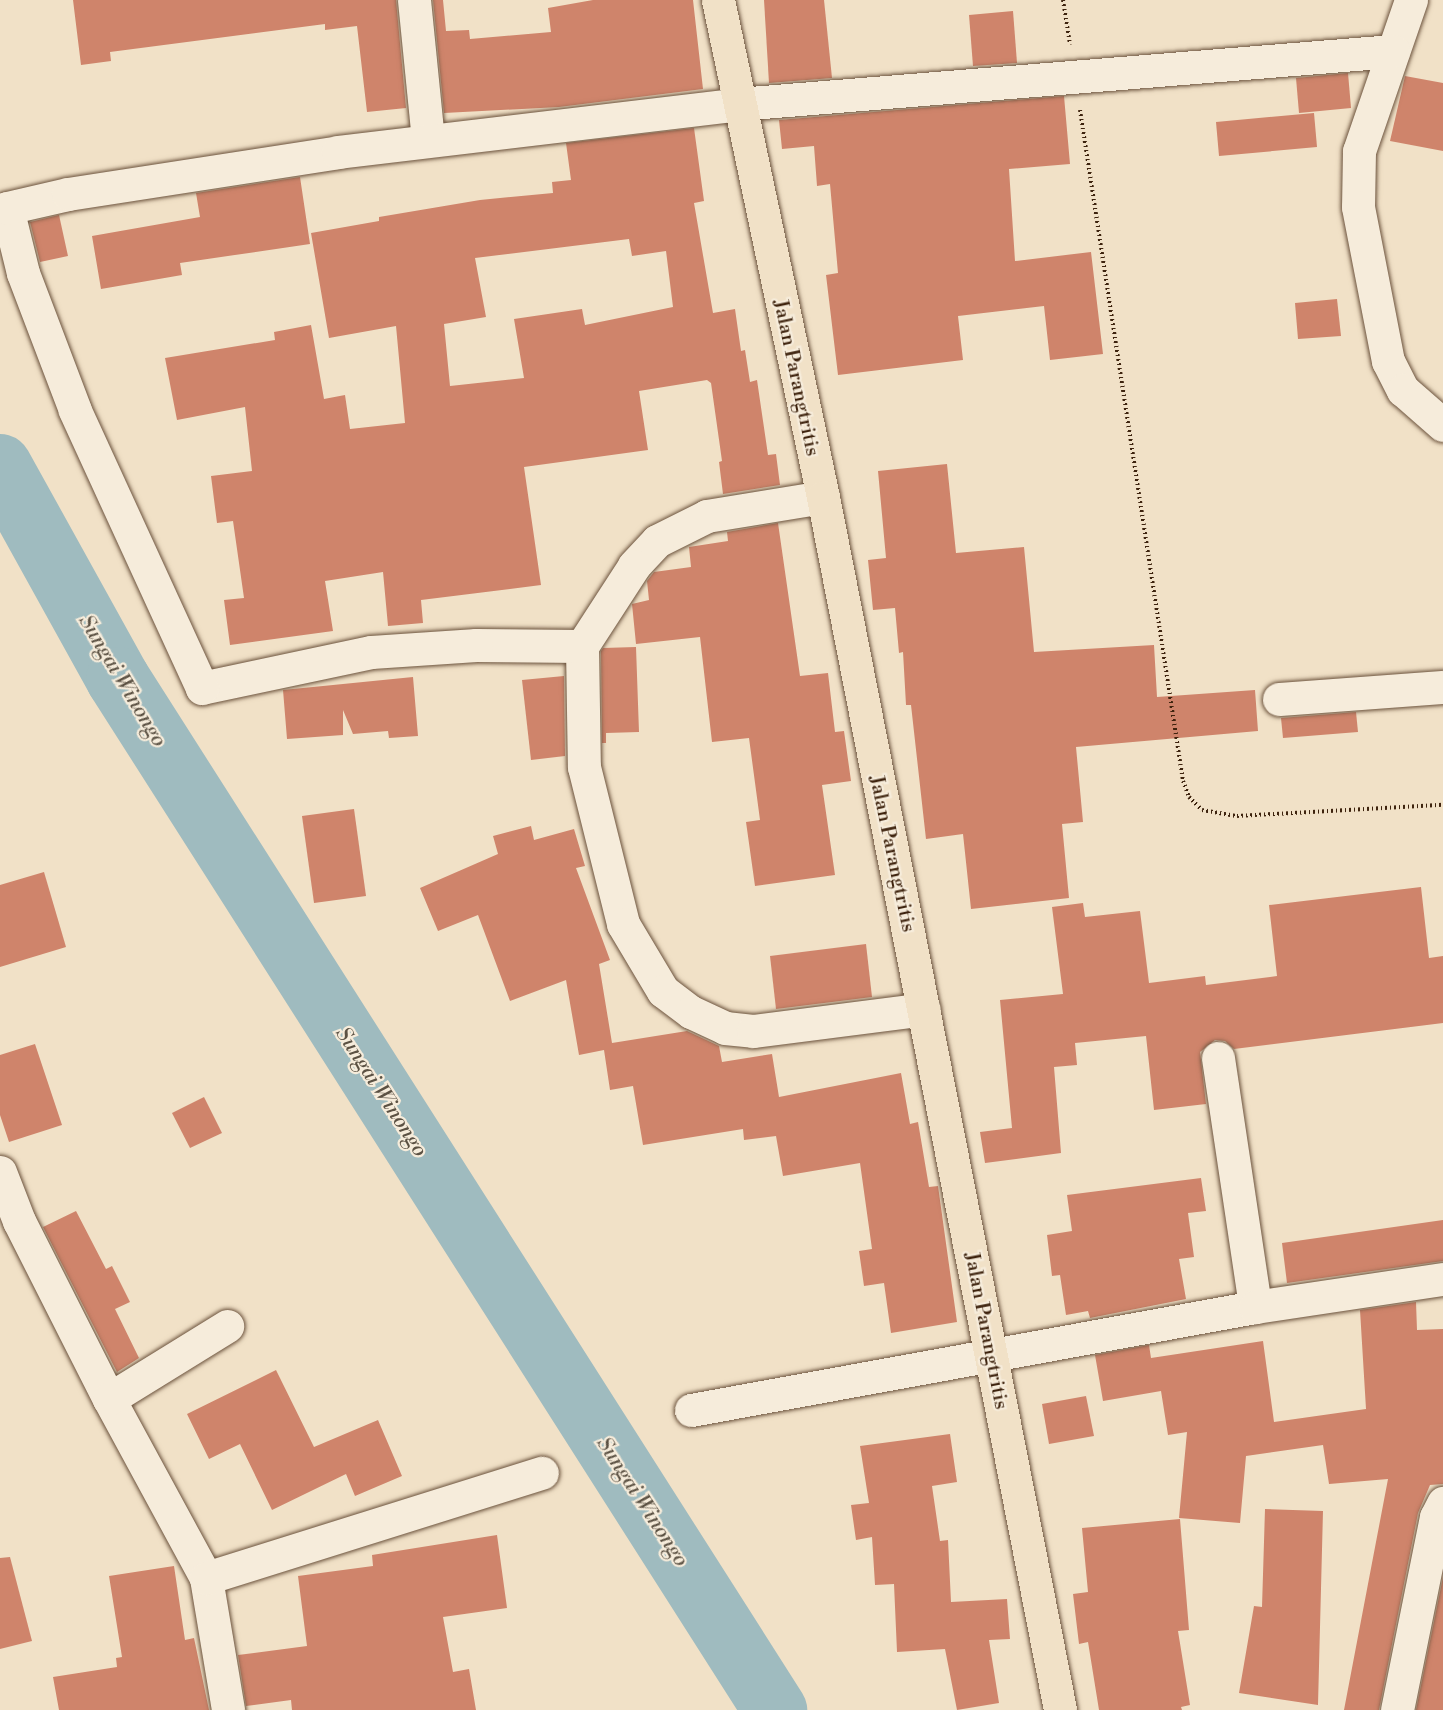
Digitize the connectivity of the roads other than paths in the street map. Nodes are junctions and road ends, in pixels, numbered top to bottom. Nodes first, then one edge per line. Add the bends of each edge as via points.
1 (414, 0) edge
2 (718, 0) edge
3 (1411, 0) edge
4 (1393, 51) junction
5 (738, 104) junction
6 (428, 140) junction
7 (1443, 425) edge
8 (823, 497) junction
9 (582, 646) junction
10 (1443, 687) edge
11 (1279, 699) dead end
12 (924, 1009) junction
13 (1218, 1058) dead end
14 (0, 1172) edge
15 (1443, 1279) edge
16 (1255, 1307) junction
17 (227, 1326) dead end
18 (991, 1358) junction
19 (109, 1399) junction
20 (692, 1410) dead end
21 (542, 1473) dead end
22 (1443, 1503) edge
23 (206, 1578) junction
24 (228, 1710) edge
25 (1060, 1710) edge
26 (1397, 1710) edge

1 - 6 street
2 - 5 main road, Jalan Parangtritis
3 - 4 street
4 - 5 street
4 - 7 street via 1359,151 1358,207 1388,361 1403,390
5 - 6 street
5 - 8 main road, Jalan Parangtritis
6 - 9 street via 68,194 7,208 23,273 75,410 202,688 371,652 476,645
8 - 9 street via 707,516 657,541 634,566
8 - 12 main road, Jalan Parangtritis
9 - 12 street via 584,767 623,924 663,991 692,1012 725,1028 753,1031
10 - 11 street
12 - 18 main road, Jalan Parangtritis
13 - 16 street
14 - 19 street via 19,1221
15 - 16 street
16 - 18 street
17 - 19 street
18 - 20 street
18 - 25 main road, Jalan Parangtritis
19 - 23 street
21 - 23 street
22 - 26 street via 1436,1516
23 - 24 street

